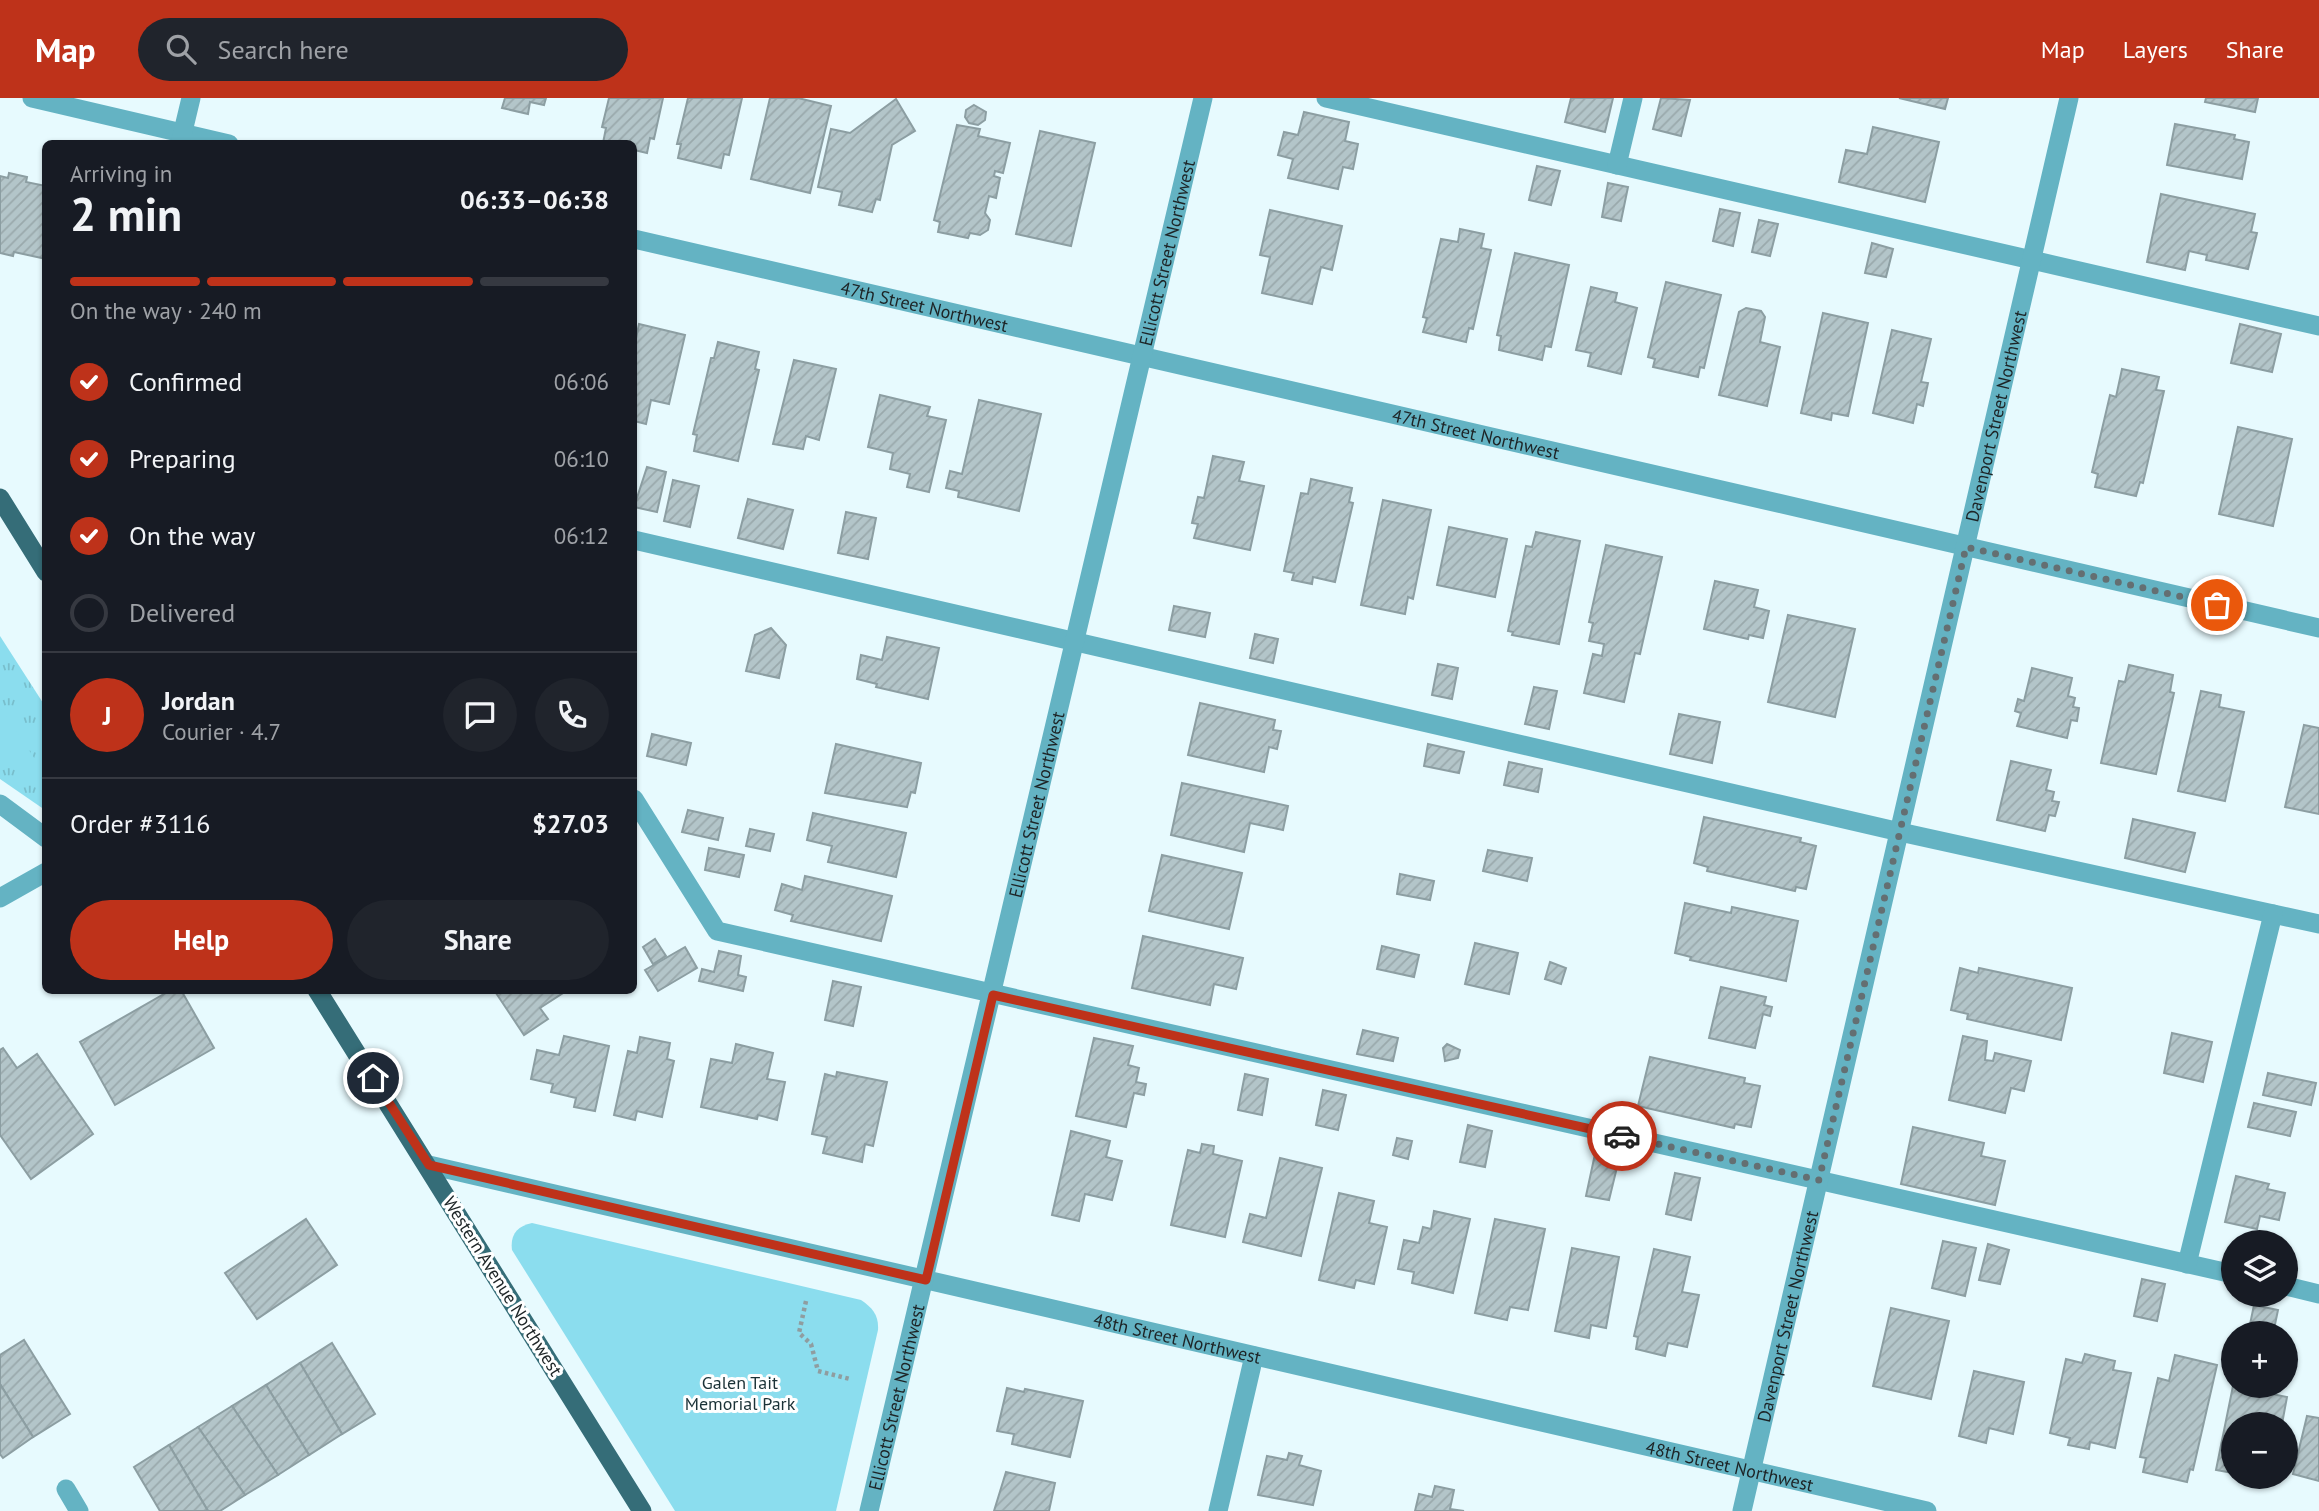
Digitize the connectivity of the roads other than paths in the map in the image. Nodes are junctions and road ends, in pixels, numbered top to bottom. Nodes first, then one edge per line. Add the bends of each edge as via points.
1 (32, 98) edge
2 (191, 98) edge
3 (1203, 98) edge
4 (1326, 98) edge
5 (1633, 98) edge
6 (2069, 98) edge
7 (182, 138) edge
8 (1617, 165) junction
9 (637, 240) edge
10 (2032, 261) junction
11 (2319, 326) edge
12 (1142, 357) junction
13 (0, 498) edge
14 (637, 541) edge
15 (1966, 547) junction
16 (42, 566) edge
17 (2319, 628) edge
18 (1076, 640) junction
19 (0, 804) edge
20 (637, 804) edge
21 (1900, 832) junction
22 (42, 835) edge
23 (42, 874) edge
24 (0, 898) edge
25 (2273, 914) junction
26 (2319, 924) edge
27 (320, 994) edge
28 (993, 995) junction
29 (429, 1165) junction
30 (1819, 1180) junction
31 (2187, 1264) junction
32 (2221, 1271) edge
33 (926, 1280) junction
34 (2298, 1289) edge
35 (2319, 1294) edge
36 (1254, 1356) junction
37 (1752, 1471) junction
38 (66, 1489) dead end
39 (79, 1511) edge
40 (642, 1511) edge
41 (869, 1511) edge
42 (1218, 1511) edge
43 (1742, 1511) edge
44 (1927, 1511) edge

1 - 7 street
2 - 7 street
3 - 12 street, Ellicott Street Northwest
4 - 8 street
5 - 8 street
6 - 10 street, Davenport Street Northwest
8 - 10 street
9 - 12 street, 47th Street Northwest
10 - 11 street
10 - 15 street, Davenport Street Northwest
12 - 15 street, 47th Street Northwest
12 - 18 street, Ellicott Street Northwest
13 - 16 main road
14 - 18 street
15 - 17 street, 47th Street Northwest
15 - 21 street, Davenport Street Northwest
18 - 21 street
18 - 28 street, Ellicott Street Northwest
19 - 22 street
20 - 28 street via 717,931
21 - 25 street
21 - 30 street, Davenport Street Northwest
23 - 24 street
25 - 26 street
25 - 31 street
27 - 29 main road, Western Avenue Northwest
28 - 30 street
28 - 33 street, Ellicott Street Northwest
29 - 33 street, 48th Street Northwest
29 - 40 main road, Western Avenue Northwest
30 - 31 street
30 - 37 street, Davenport Street Northwest
31 - 32 street
33 - 36 street, 48th Street Northwest
33 - 41 street, Ellicott Street Northwest
34 - 35 street
36 - 37 street, 48th Street Northwest
36 - 42 street
37 - 43 street, Davenport Street Northwest
37 - 44 street, 48th Street Northwest
38 - 39 street

